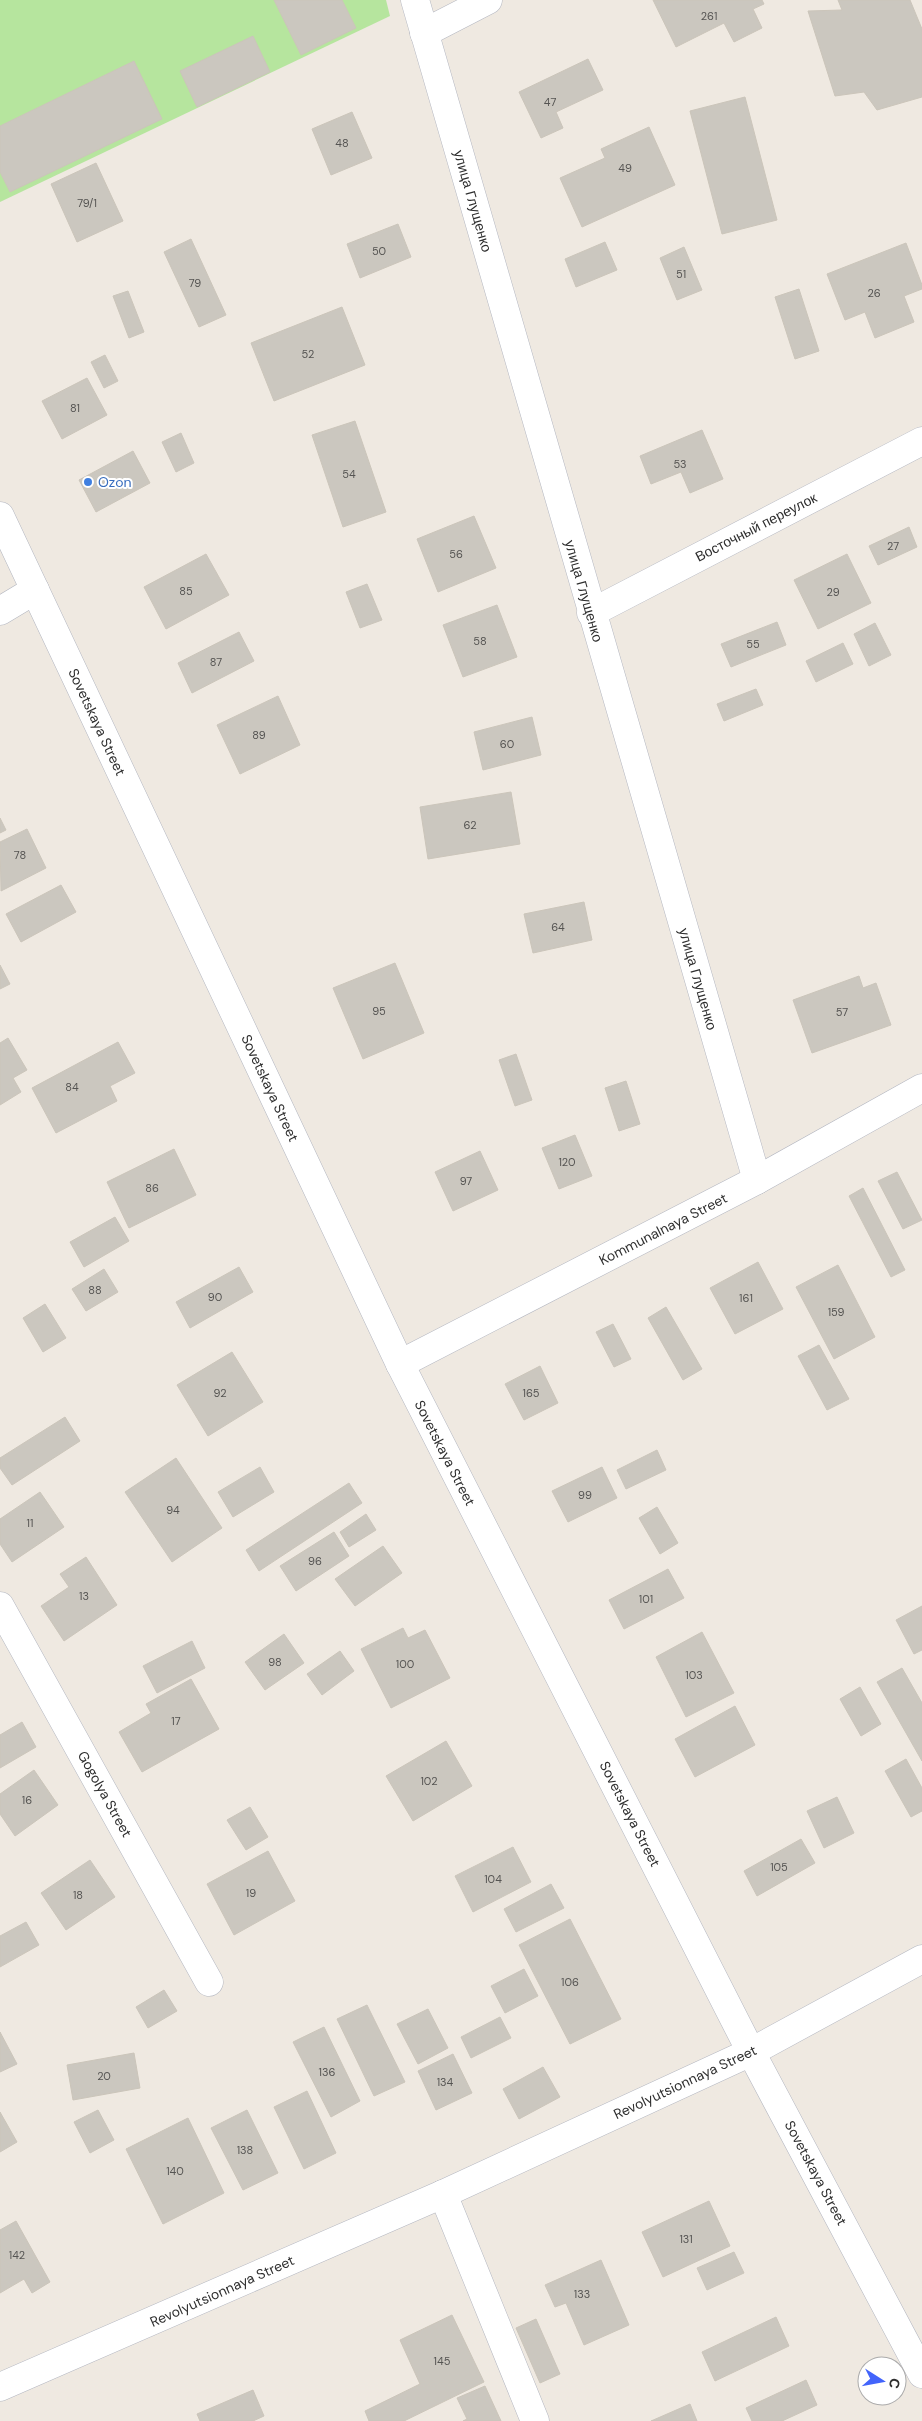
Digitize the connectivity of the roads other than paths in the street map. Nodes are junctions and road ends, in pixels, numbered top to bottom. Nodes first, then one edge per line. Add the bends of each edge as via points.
1 (415, 0) edge
2 (488, 0) edge
3 (424, 33) junction
4 (922, 441) edge
5 (0, 516) edge
6 (35, 590) junction
7 (0, 611) edge
8 (591, 612) junction
9 (922, 1088) edge
10 (757, 1180) junction
11 (400, 1364) junction
12 (0, 1606) edge
13 (922, 1959) edge
14 (209, 1982) dead end
15 (751, 2052) junction
16 (443, 2194) junction
17 (922, 2374) edge
18 (0, 2387) edge
19 (535, 2421) edge

1 - 3 street, улица Глущенко
2 - 3 street
3 - 8 street, улица Глущенко
4 - 8 street, Восточный переулок
5 - 6 street, Sovetskaya Street
6 - 7 street
6 - 11 street, Sovetskaya Street
8 - 10 street, улица Глущенко
9 - 10 street, Kommunalnaya Street
10 - 11 street, Kommunalnaya Street
11 - 15 street, Sovetskaya Street
12 - 14 street, Gogolya Street
13 - 15 street, Revolyutsionnaya Street
15 - 16 street, Revolyutsionnaya Street
15 - 17 street, Sovetskaya Street
16 - 18 street, Revolyutsionnaya Street
16 - 19 street

